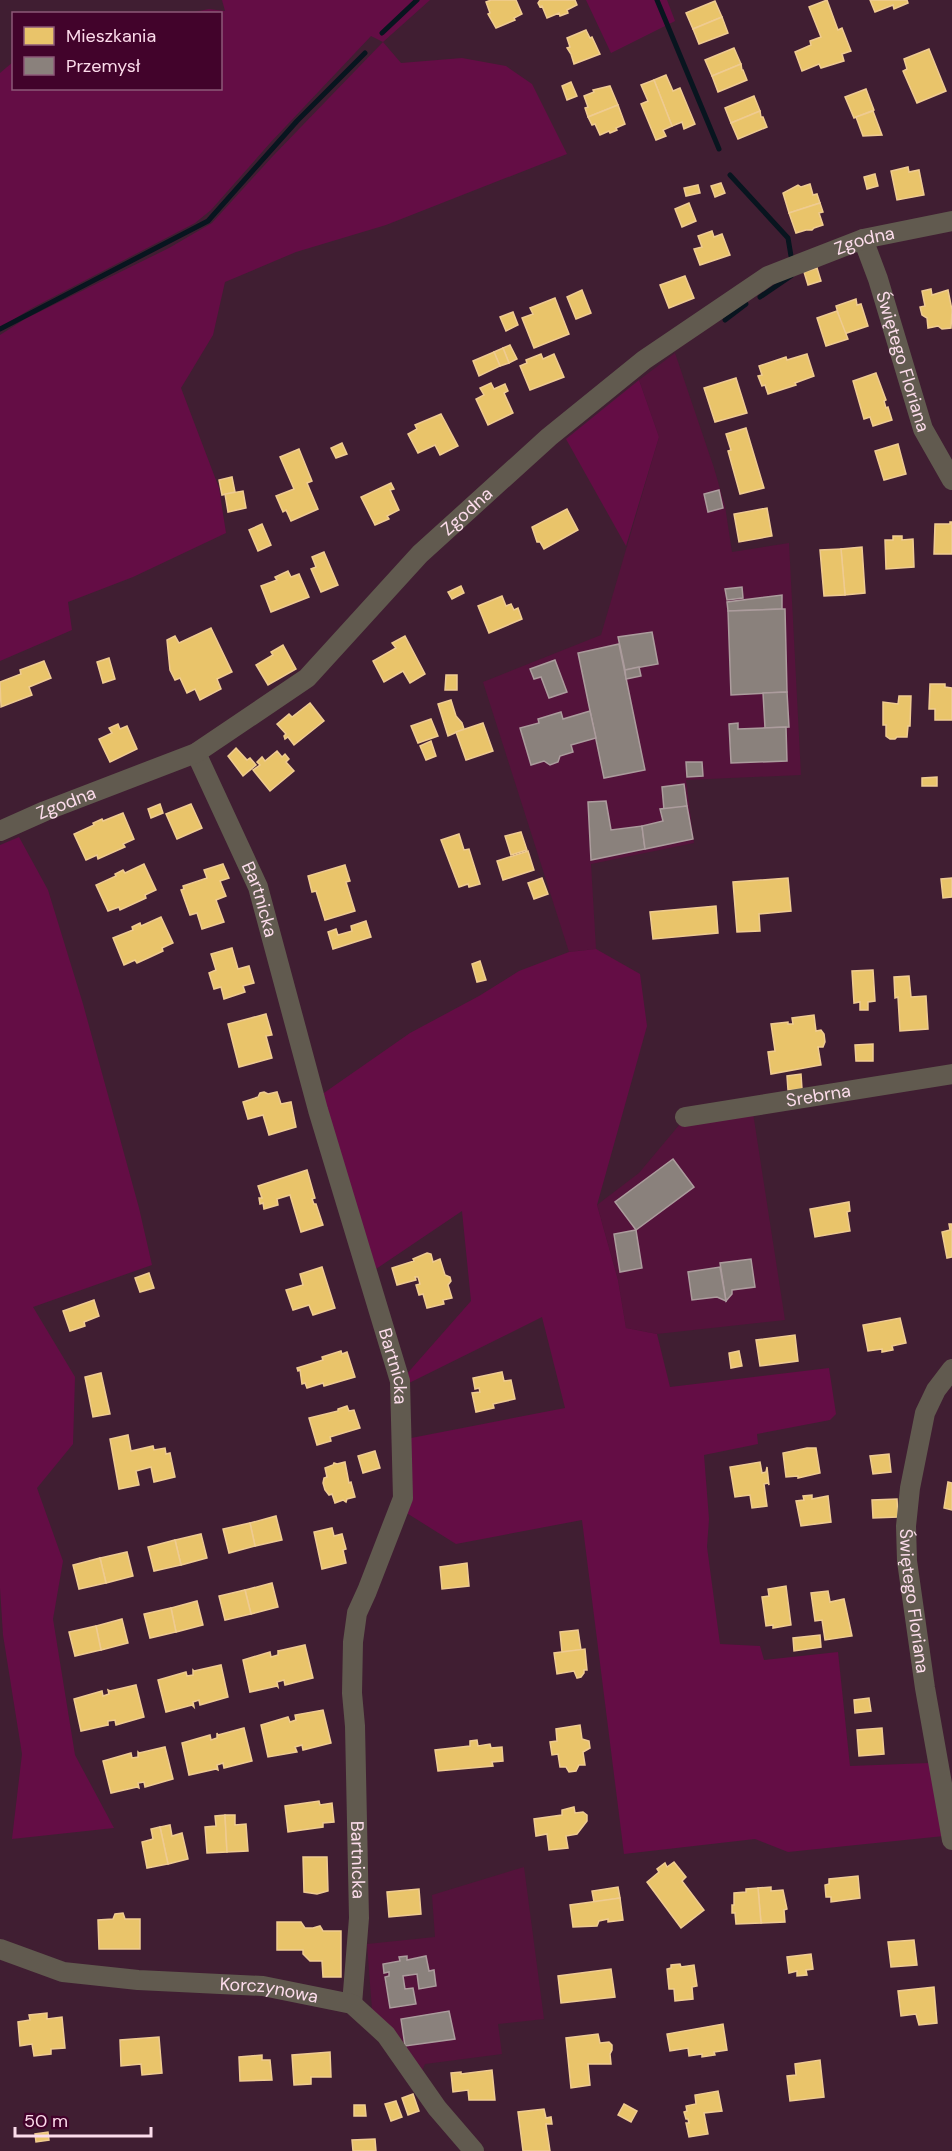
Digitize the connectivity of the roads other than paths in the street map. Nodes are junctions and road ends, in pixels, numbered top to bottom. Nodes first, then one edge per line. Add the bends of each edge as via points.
1 (952, 221) edge
2 (863, 239) junction
3 (952, 480) edge
4 (196, 753) junction
5 (0, 831) edge
6 (952, 1074) edge
7 (685, 1117) dead end
8 (952, 1369) edge
9 (952, 1840) edge
10 (0, 1948) edge
11 (352, 2004) junction
12 (474, 2151) edge

1 - 2 street, Zgodna
2 - 3 street, Świętego Floriana via 923,429
2 - 4 street, Zgodna via 768,276 644,360 549,437 420,554 307,678
4 - 5 street, Zgodna
4 - 11 street, Bartnicka via 258,887 318,1110 399,1381 403,1498 357,1613 353,1642 359,1918
6 - 7 street, Srebrna
8 - 9 street, Świętego Floriana via 925,1413 906,1526 919,1644
10 - 11 street, Korczynowa via 63,1972 263,1986
11 - 12 street via 386,2035 437,2108

